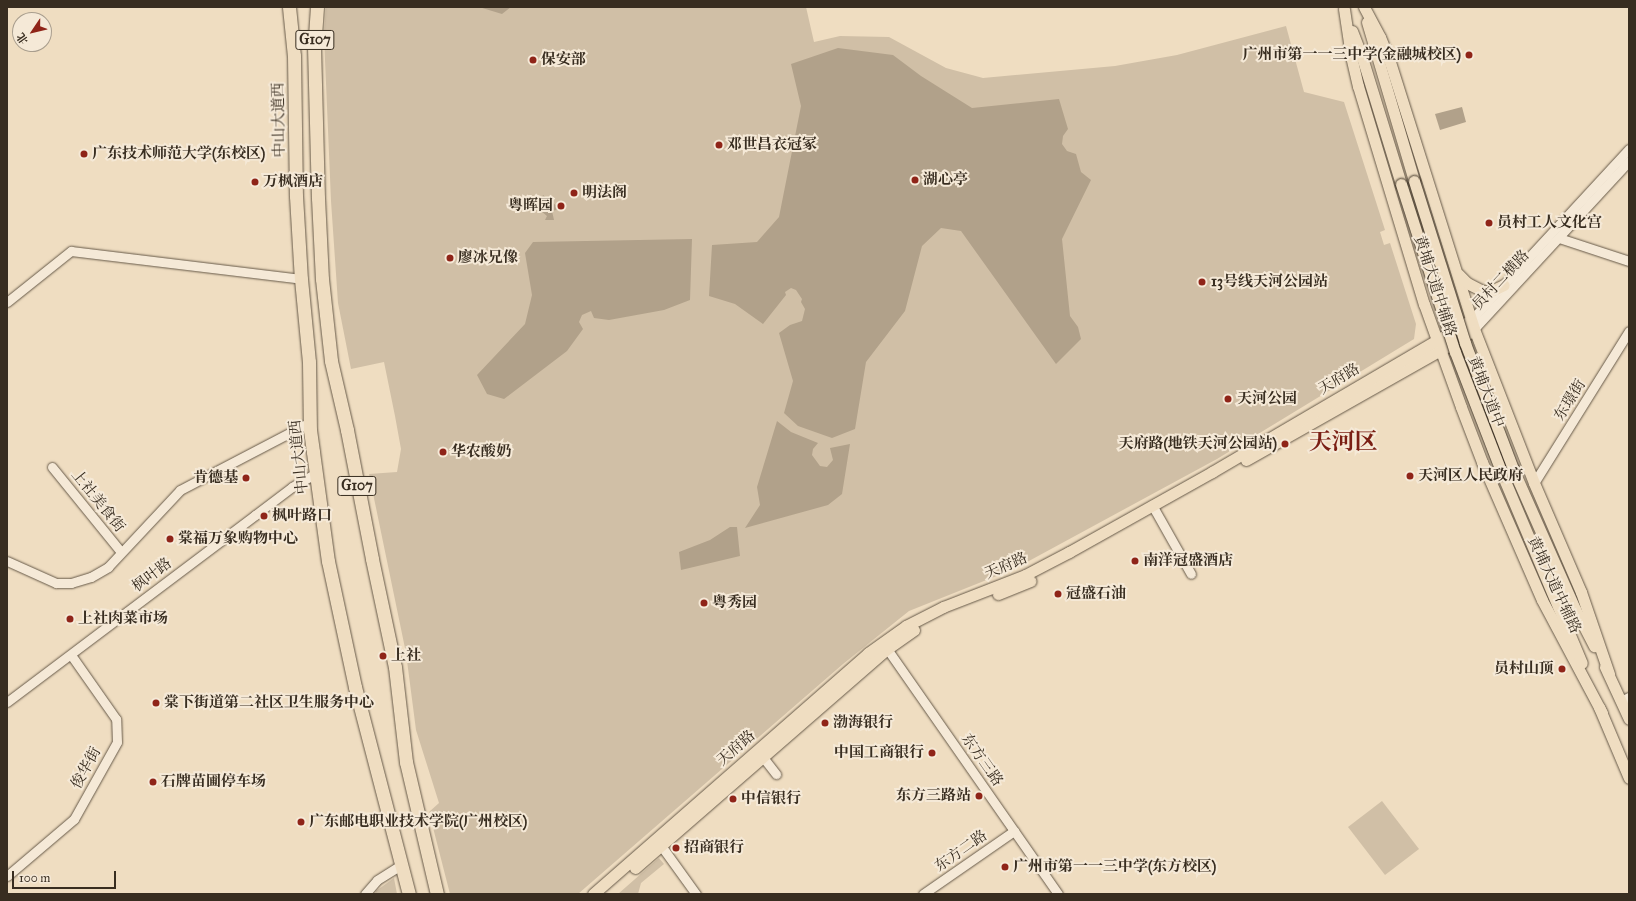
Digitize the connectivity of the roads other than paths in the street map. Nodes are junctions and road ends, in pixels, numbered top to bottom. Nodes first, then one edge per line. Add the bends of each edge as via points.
1 (289, 7) edge
2 (317, 7) edge
3 (1363, 7) edge
4 (1344, 8) edge
5 (1629, 149) edge
6 (1629, 161) edge
7 (1559, 238) junction
8 (1449, 248) junction
9 (1411, 260) junction
10 (1629, 262) edge
11 (1456, 271) junction
12 (302, 279) junction
13 (1504, 285) junction
14 (7, 302) edge
15 (1473, 324) junction
16 (1629, 331) edge
17 (1438, 345) junction
18 (1498, 393) junction
19 (1461, 407) junction
20 (310, 422) junction
21 (52, 467) dead end
22 (316, 473) junction
23 (1534, 483) junction
24 (1154, 508) junction
25 (121, 552) junction
26 (7, 561) edge
27 (1191, 574) dead end
28 (885, 645) junction
29 (72, 655) junction
30 (1609, 674) junction
31 (1625, 699) edge
32 (7, 702) edge
33 (1602, 713) junction
34 (1629, 719) edge
35 (762, 756) junction
36 (776, 774) dead end
37 (1629, 778) edge
38 (1014, 831) junction
39 (659, 842) junction
40 (401, 865) junction
41 (7, 876) edge
42 (365, 894) edge
43 (409, 894) edge
44 (437, 894) edge
45 (594, 894) edge
46 (605, 894) edge
47 (696, 894) edge
48 (923, 894) edge
49 (1058, 894) edge

1 - 12 highway, 中山大道西 / G107 via 294,56 296,196
2 - 44 highway, G107 via 314,52 318,198 322,279 331,361 395,667 406,762
3 - 8 main road, 黄埔大道中辅路 via 1387,56
3 - 30 main road, 黄埔大道中, bridge via 1376,57 1465,343 1513,470 1575,609
4 - 9 main road, 黄埔大道中辅路 via 1358,86
4 - 33 main road, 黄埔大道中, bridge via 1361,54 1455,352 1502,474
5 - 13 street, 员村二横路
6 - 7 street, 员村二横路
7 - 10 street
7 - 15 street, 员村二横路
8 - 9 main road via 1442,264 1433,269 1422,269
8 - 11 main road, 黄埔大道中辅路
9 - 17 main road, 黄埔大道中辅路
11 - 13 main road via 1467,283 1479,290 1491,291
11 - 15 main road, 黄埔大道中辅路
12 - 14 street via 71,251
12 - 20 highway, 中山大道西 / G107 via 309,362
13 - 15 street, 员村二横路
15 - 17 main road, 天府路
15 - 18 main road, 黄埔大道中辅路
16 - 23 street, 东璟街
17 - 19 main road, 黄埔大道中辅路
17 - 24 main road, 天府路
18 - 19 main road via 1487,385 1475,384 1465,390
18 - 23 main road, 黄埔大道中辅路
19 - 33 main road, 黄埔大道中辅路 via 1542,600
20 - 22 highway, 中山大道西 / G107
20 - 25 street via 180,490
21 - 25 street, 上社美食街
22 - 29 street, 枫叶路 via 292,487
22 - 40 highway, 中山大道西 / G107 via 328,561 355,687
23 - 30 main road, 黄埔大道中辅路 via 1571,568
24 - 27 street
24 - 28 main road, 天府路 via 1038,569 933,611 906,626
25 - 26 street via 98,573 71,583 56,583
28 - 35 main road, 天府路
28 - 38 street, 东方三路
28 - 39 main road, 天府路
29 - 32 street, 枫叶路
29 - 41 street, 俊华街 via 116,719 117,742 74,819
30 - 31 main road, 黄埔大道中
31 - 34 main road, 黄埔大道中
33 - 37 main road, 黄埔大道中
35 - 36 street
35 - 39 main road, 天府路
38 - 48 street, 东方二路
38 - 49 street, 东方三路
39 - 45 main road, 天府路
39 - 46 main road, 天府路
39 - 47 street
40 - 42 street via 377,880
40 - 43 highway, 中山大道西 / G107

